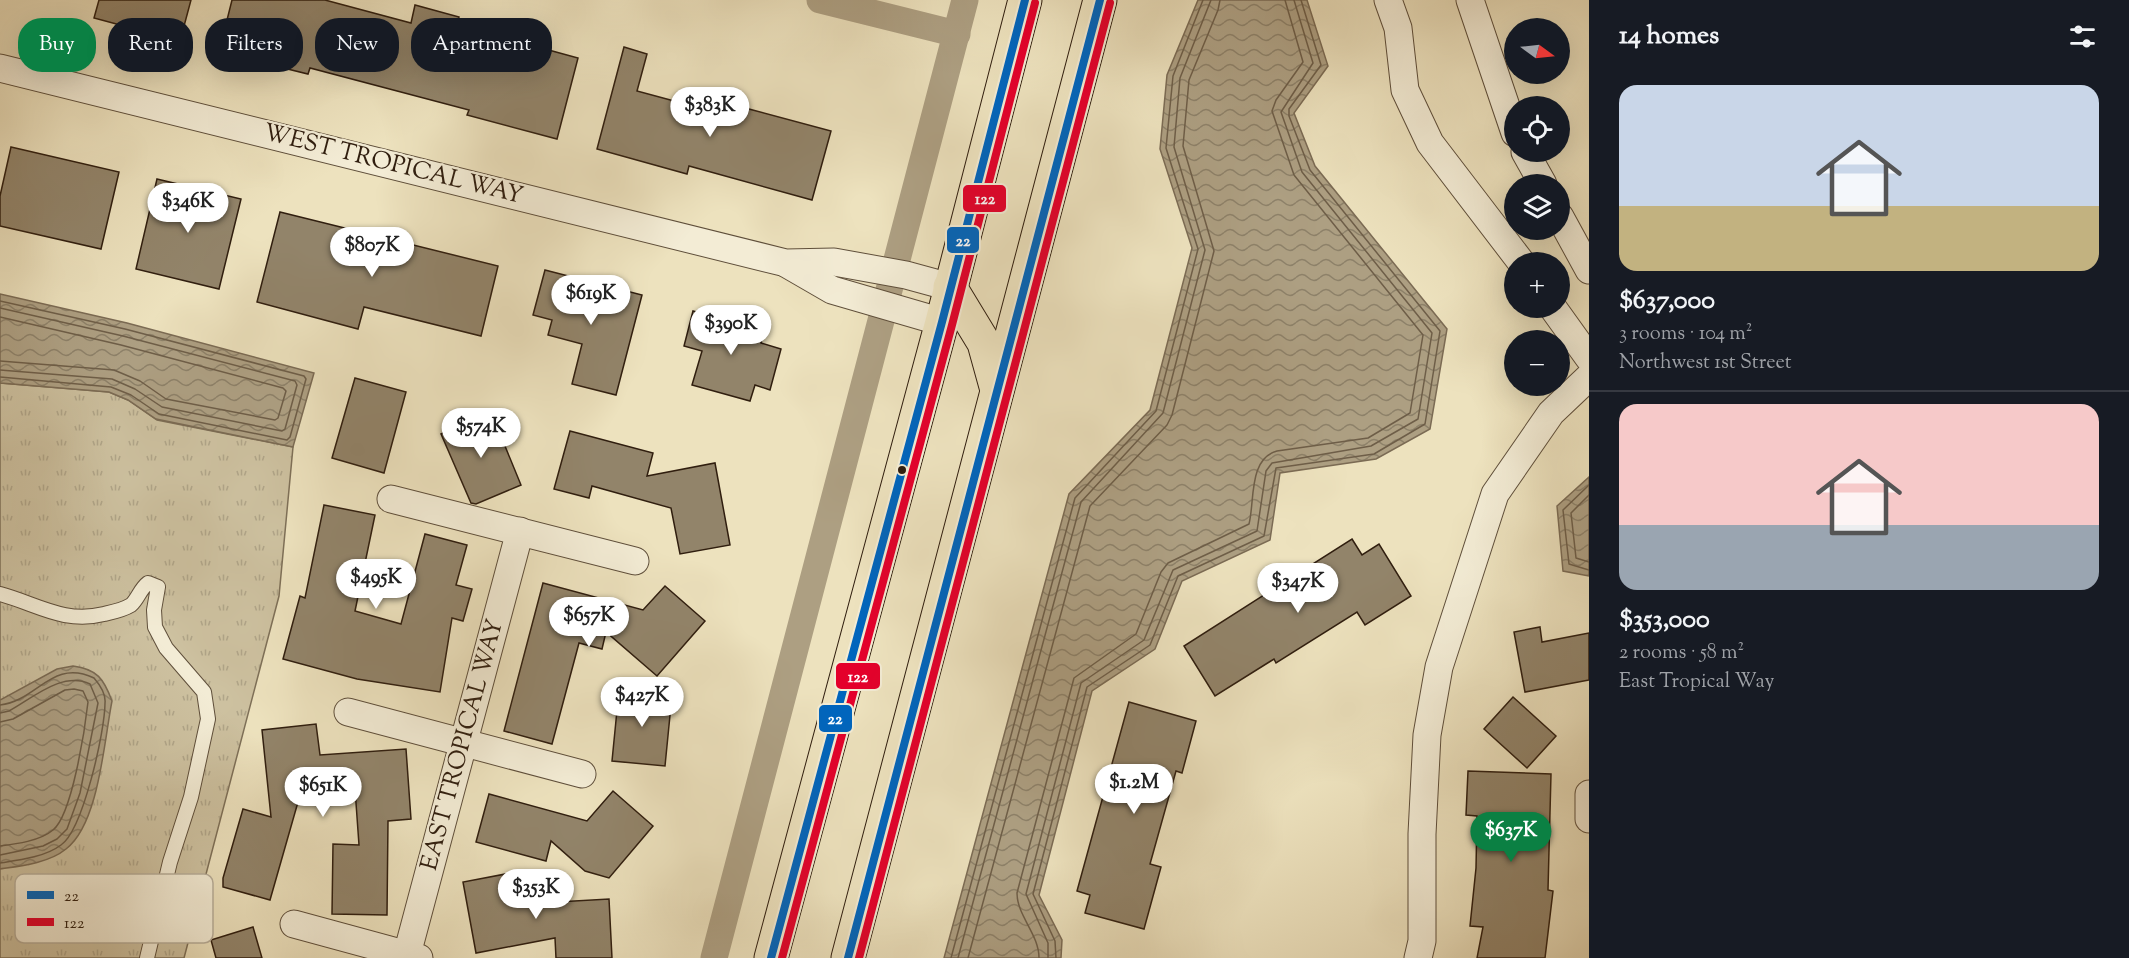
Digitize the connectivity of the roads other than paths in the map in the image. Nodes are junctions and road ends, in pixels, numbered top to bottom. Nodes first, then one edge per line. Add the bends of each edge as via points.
1 (1025, 0) edge
2 (1100, 0) edge
3 (1388, 0) edge
4 (1470, 0) edge
5 (0, 68) edge
6 (1504, 100) edge
7 (1570, 235) edge
8 (1513, 252) edge
9 (786, 263) junction
10 (1589, 270) edge
11 (950, 286) junction
12 (1560, 318) edge
13 (942, 322) junction
14 (1589, 358) edge
15 (1589, 377) edge
16 (997, 390) junction
17 (391, 499) dead end
18 (520, 531) junction
19 (634, 561) dead end
20 (0, 594) edge
21 (348, 712) dead end
22 (464, 742) junction
23 (582, 774) dead end
24 (1589, 794) edge
25 (1589, 819) edge
26 (169, 874) edge
27 (294, 924) dead end
28 (151, 943) edge
29 (411, 957) edge
30 (147, 958) edge
31 (771, 958) edge
32 (848, 958) edge
33 (1418, 958) edge

1 - 11 main road
2 - 16 main road
3 - 8 street via 1398,28 1405,90 1430,143
4 - 6 street
5 - 9 street, WEST TROPICAL WAY
7 - 10 street
9 - 11 street, WEST TROPICAL WAY via 834,262
9 - 13 street, WEST TROPICAL WAY via 832,290
11 - 13 main road
11 - 16 main road via 984,343
12 - 14 street
13 - 31 main road
15 - 33 street via 1551,413 1495,494 1439,667 1427,735 1422,940
16 - 32 main road
17 - 18 street
18 - 19 street
18 - 22 street, EAST TROPICAL WAY
20 - 26 lane via 45,612 88,618 124,609 148,583 158,586 154,627 166,648 204,692 208,719
21 - 22 street
22 - 23 street
22 - 29 street, EAST TROPICAL WAY
24 - 25 street
27 - 29 street
28 - 30 lane

